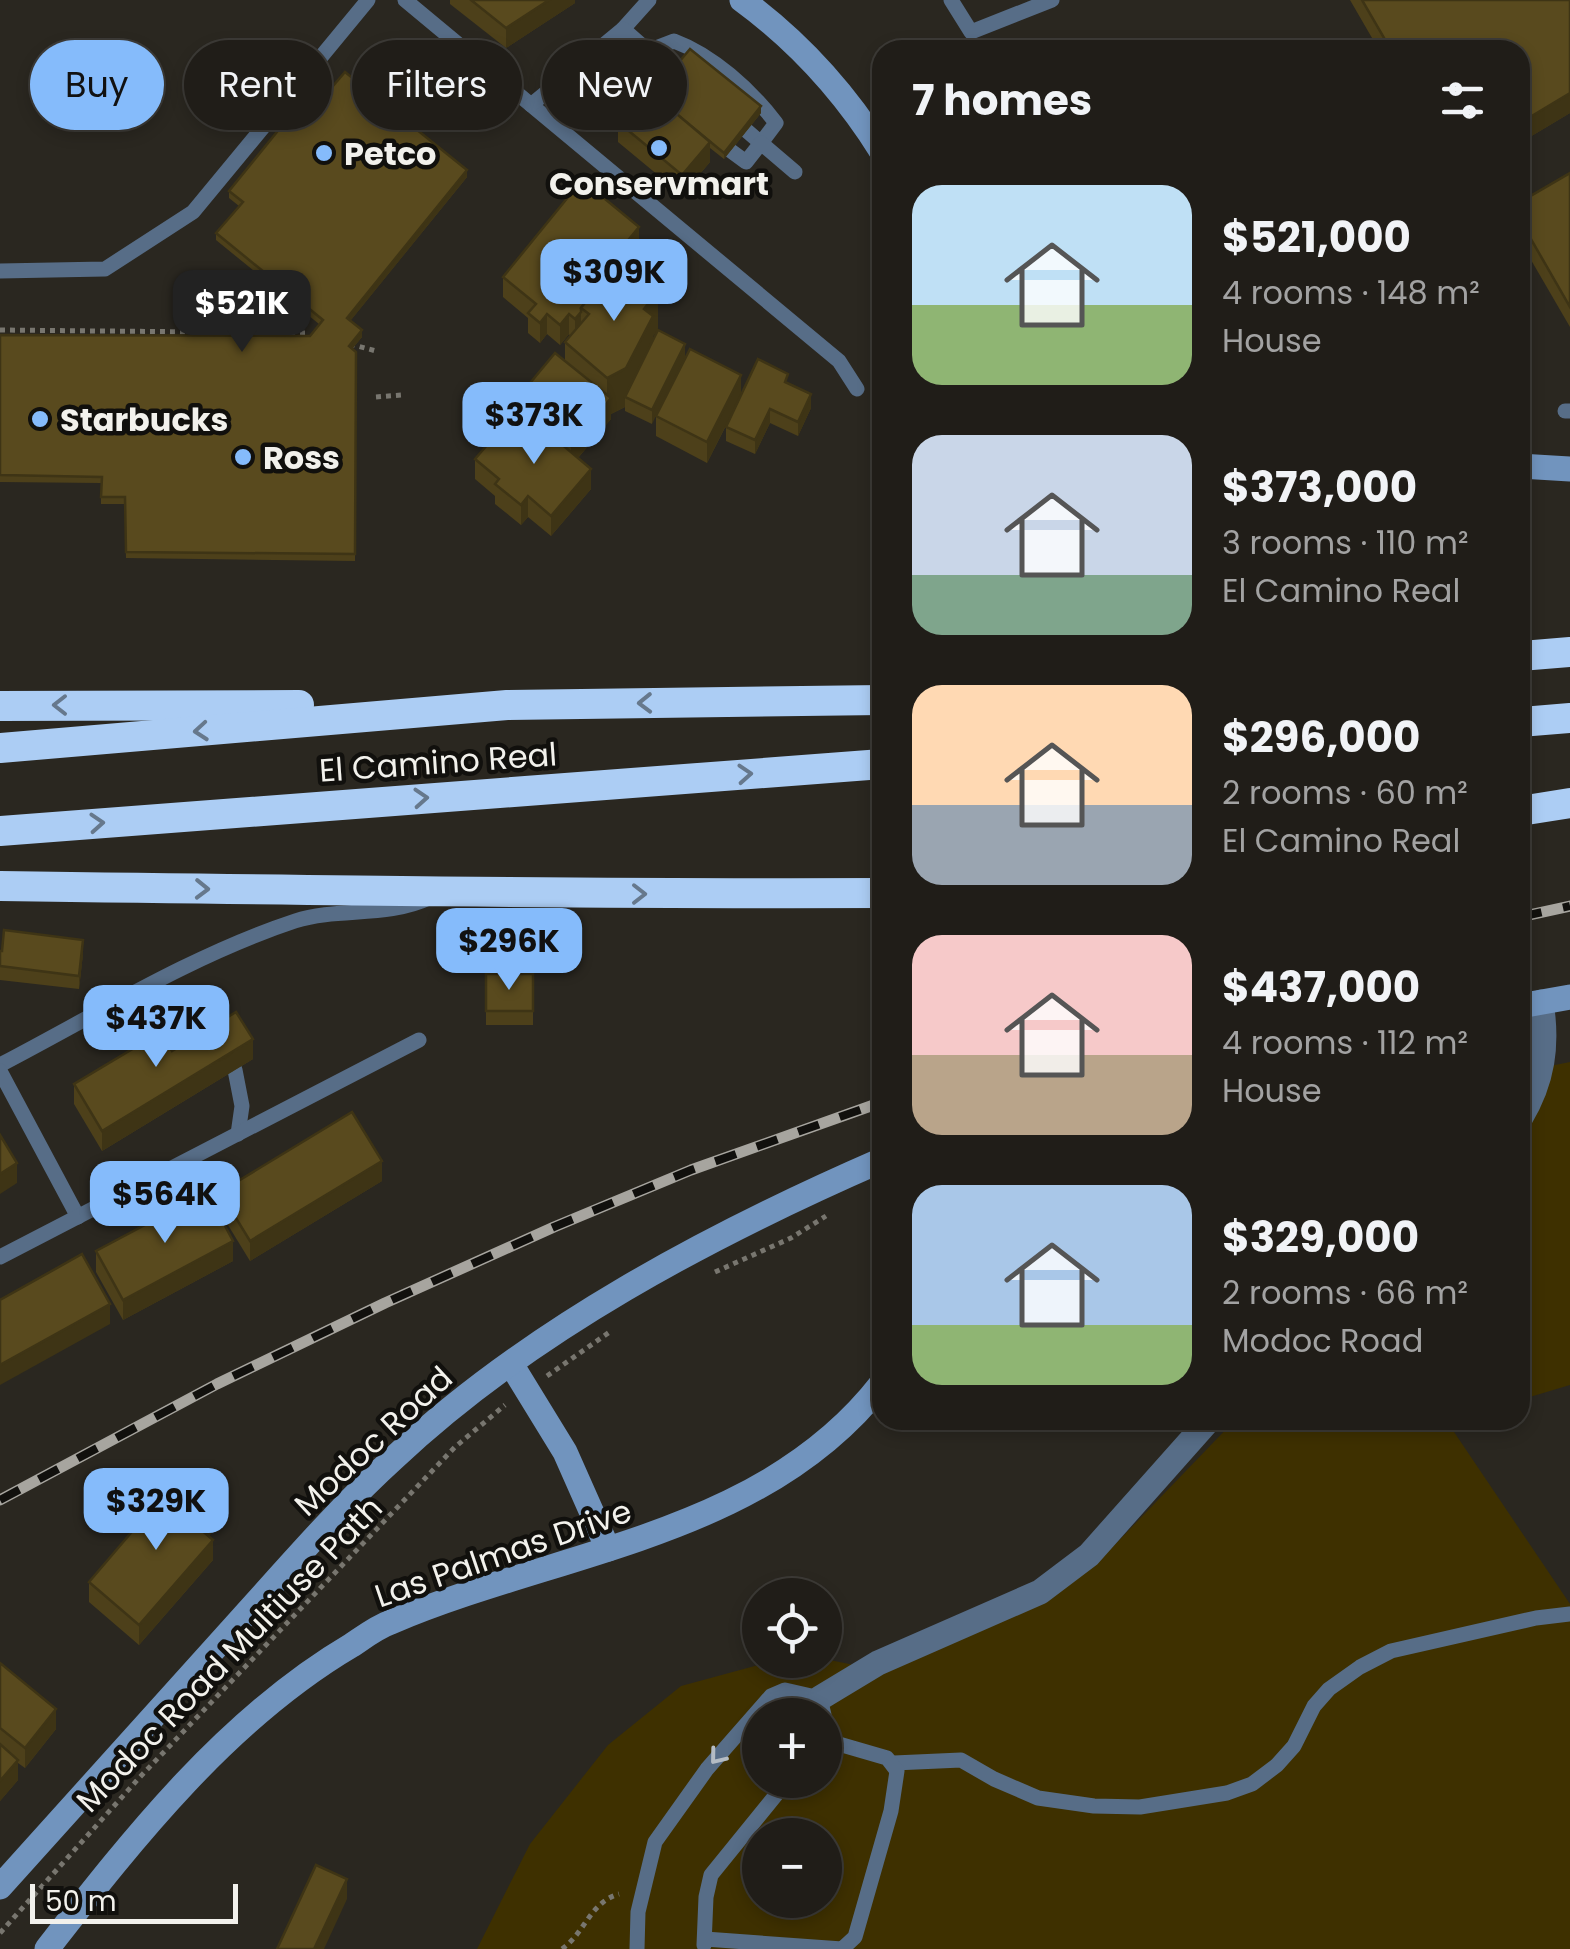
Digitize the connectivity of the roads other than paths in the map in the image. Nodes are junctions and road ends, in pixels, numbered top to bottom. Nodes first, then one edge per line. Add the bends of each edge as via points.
1 (368, 0) edge
2 (405, 0) edge
3 (649, 0) edge
4 (742, 0) edge
5 (951, 0) edge
6 (1052, 0) edge
7 (622, 29) junction
8 (635, 40) edge
9 (687, 46) edge
10 (531, 104) junction
11 (746, 131) edge
12 (872, 138) edge
13 (761, 144) junction
14 (731, 150) edge
15 (795, 172) dead end
16 (0, 270) edge
17 (858, 390) dead end
18 (1530, 467) edge
19 (1570, 469) edge
20 (1570, 652) edge
21 (1530, 655) edge
22 (872, 700) edge
23 (507, 705) junction
24 (0, 706) edge
25 (1570, 718) edge
26 (1530, 721) edge
27 (0, 748) edge
28 (872, 765) edge
29 (1570, 802) edge
30 (1530, 809) edge
31 (0, 830) edge
32 (0, 886) edge
33 (449, 889) junction
34 (872, 893) edge
35 (151, 986) junction
36 (1570, 996) edge
37 (1531, 1004) edge
38 (419, 1040) dead end
39 (220, 1041) edge
40 (0, 1068) edge
41 (236, 1070) edge
42 (1530, 1100) edge
43 (238, 1134) junction
44 (872, 1164) edge
45 (78, 1217) junction
46 (0, 1257) edge
47 (511, 1364) junction
48 (872, 1393) edge
49 (1200, 1430) edge
50 (608, 1549) junction
51 (1570, 1614) edge
52 (770, 1698) edge
53 (798, 1698) edge
54 (840, 1698) edge
55 (742, 1726) edge
56 (842, 1745) edge
57 (894, 1763) junction
58 (773, 1798) edge
59 (0, 1887) edge
60 (704, 1944) edge
61 (47, 1949) edge
62 (637, 1949) edge

1 - 16 lane via 193,212 105,269
2 - 10 lane
3 - 7 lane
4 - 12 street via 838,89
5 - 6 lane via 971,32
7 - 8 lane
7 - 10 lane
9 - 13 lane via 776,123
10 - 17 lane via 840,360
11 - 13 lane
13 - 14 lane via 746,162
13 - 15 lane
18 - 19 street
20 - 21 highway
22 -> 23 highway, El Camino Real
23 -> 24 highway
23 -> 27 highway, El Camino Real
25 - 26 highway
31 -> 28 highway, El Camino Real
29 - 30 highway
32 -> 33 highway
33 -> 34 highway
33 - 35 lane via 406,909 299,920
35 - 39 lane via 178,998
35 - 40 lane
36 - 37 street
37 - 42 street via 1546,1030
38 - 43 lane
40 - 45 lane
41 - 43 lane
43 - 45 lane
44 - 47 street, Modoc Road via 682,1257
45 - 46 lane
47 - 50 street via 565,1452
47 - 59 street, Modoc Road via 393,1458
48 - 50 street, Las Palmas Drive via 835,1432 759,1486 706,1514
49 - 54 street via 1089,1555 1040,1592 878,1663
50 - 61 street, Las Palmas Drive via 388,1622 315,1666 217,1752
51 - 57 lane via 1375,1659 1329,1689 1278,1765 1227,1793 1140,1807 1094,1806 1038,1798 961,1760
53 -> 52 lane via 786,1690
55 -> 62 lane via 654,1842
56 - 57 lane
57 - 60 lane via 891,1811 850,1944
58 - 60 lane via 711,1875

